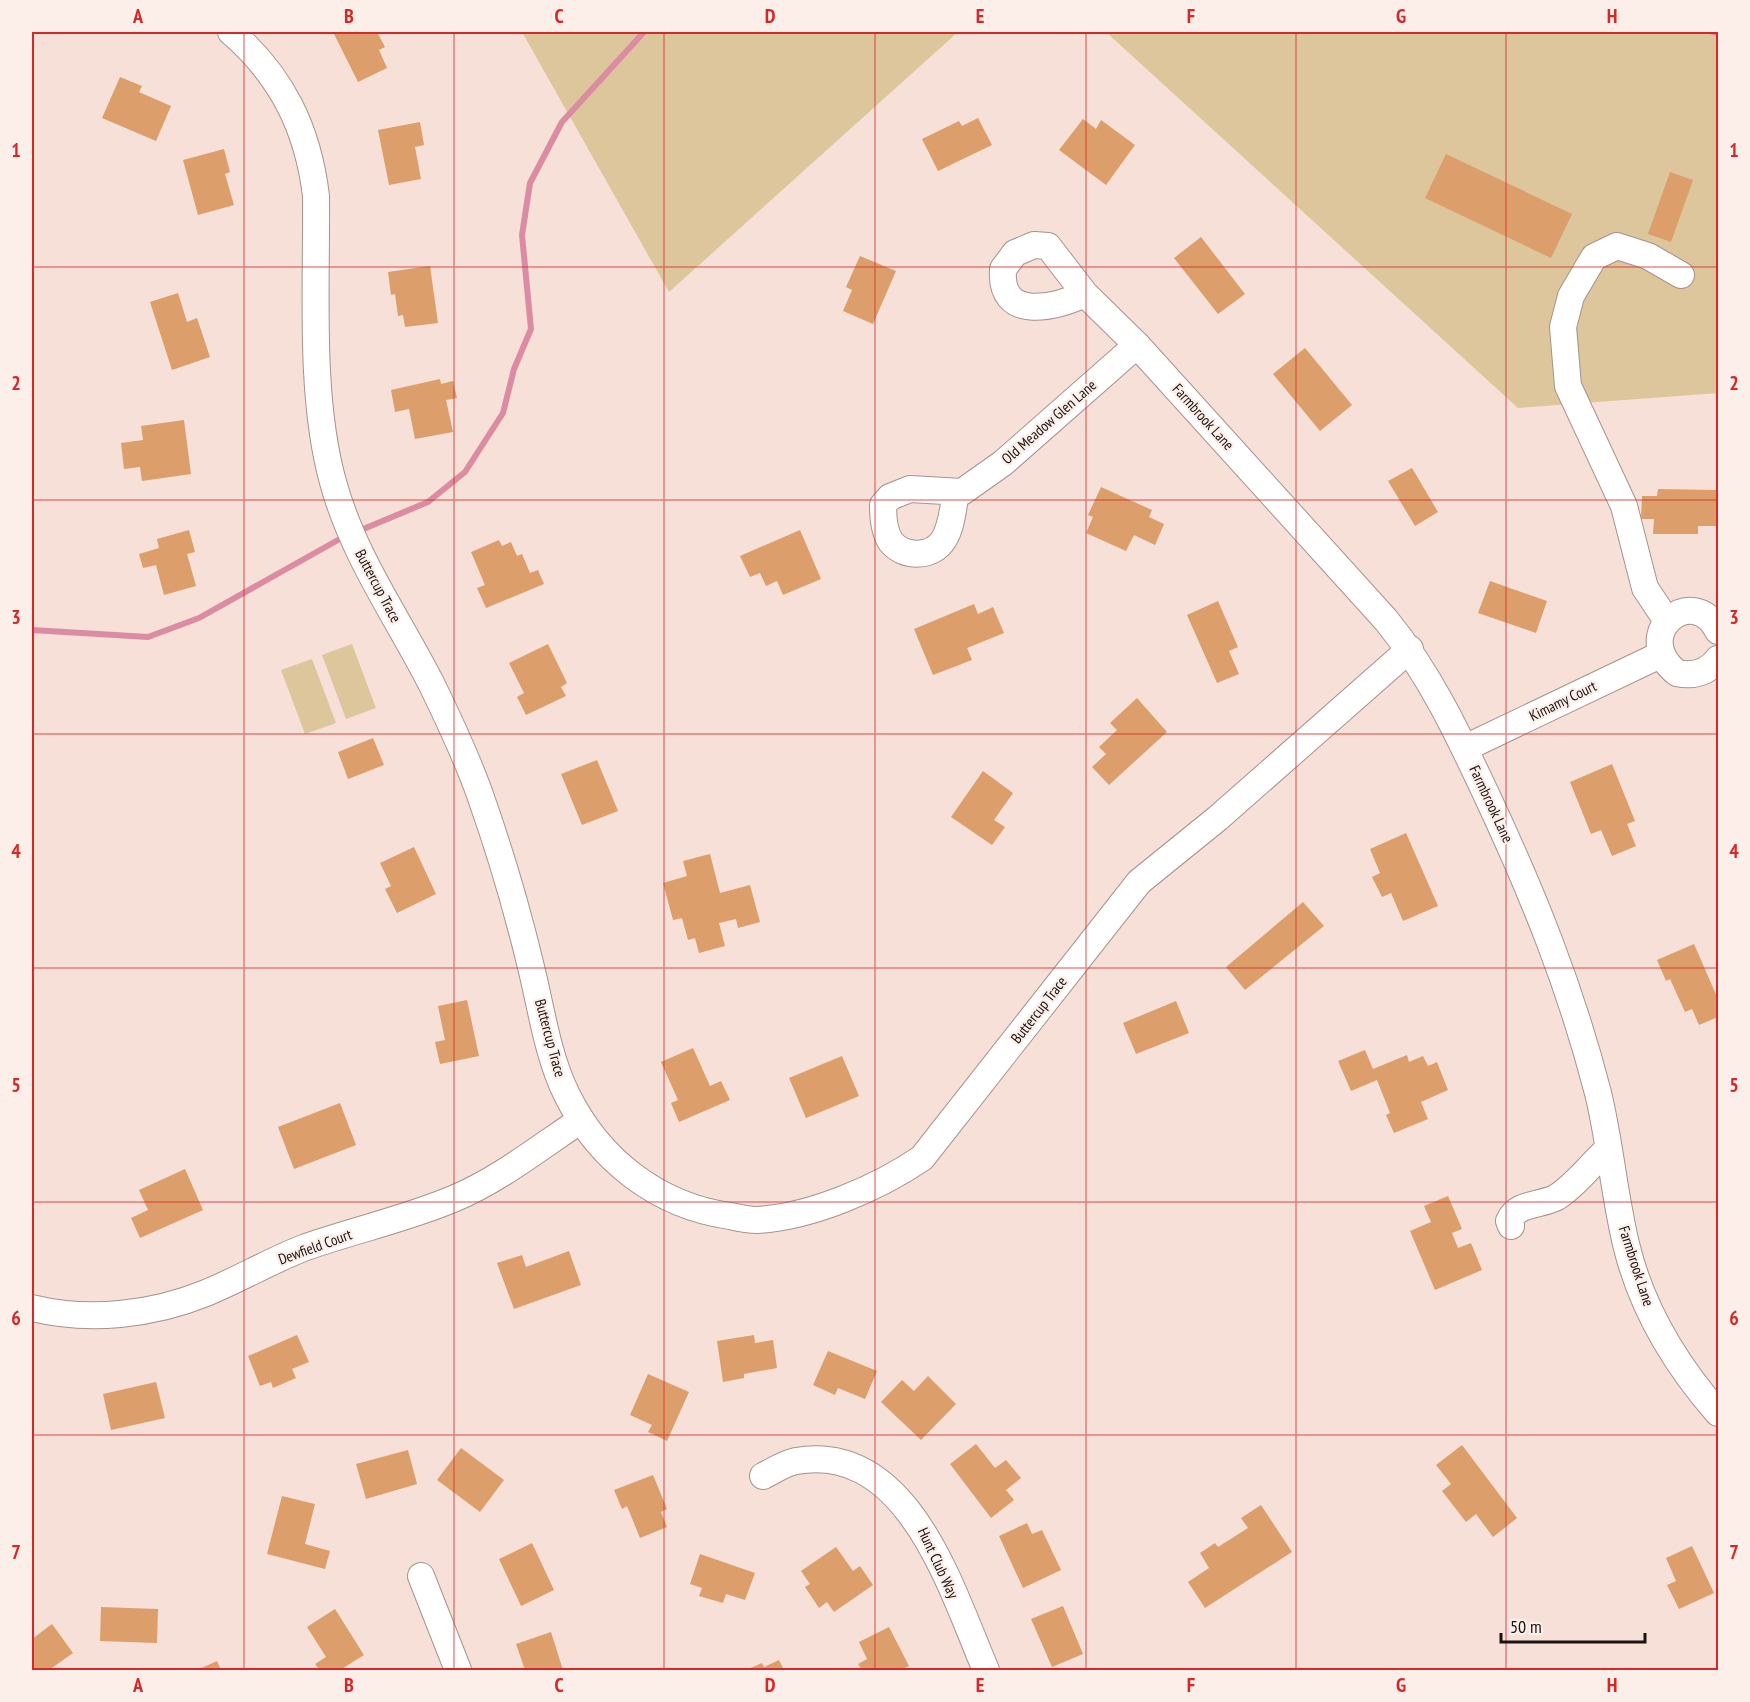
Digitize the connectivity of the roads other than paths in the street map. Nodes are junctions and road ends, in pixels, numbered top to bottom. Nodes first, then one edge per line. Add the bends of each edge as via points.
1 (231, 32) edge
2 (1681, 275) dead end
3 (1085, 294) dead end
4 (1137, 345) junction
5 (956, 492) dead end
6 (1667, 621) junction
7 (1719, 632) edge
8 (1410, 649) junction
9 (1662, 654) junction
10 (1719, 659) edge
11 (1465, 748) junction
12 (581, 1120) junction
13 (1608, 1149) junction
14 (1511, 1226) dead end
15 (32, 1308) edge
16 (1719, 1413) edge
17 (763, 1476) dead end
18 (421, 1576) dead end
19 (458, 1671) edge
20 (986, 1671) edge

1 - 12 street, Buttercup Trace via 274,76 292,106 312,165 316,196 319,401 333,484 360,556 432,686 478,789 515,900 555,1066
2 - 6 street via 1648,256 1617,246 1594,257 1571,296 1563,327 1569,386 1624,506 1645,588
3 - 4 street, Farmbrook Lane
4 - 5 street, Old Meadow Glen Lane via 1003,463 962,492
4 - 8 street, Farmbrook Lane
6 - 7 street via 1684,611 1698,612 1713,620
6 - 9 street via 1661,628
8 - 11 street, Farmbrook Lane
8 - 12 street, Buttercup Trace via 1139,882 922,1158 890,1180 797,1214 755,1220 702,1212 655,1193 623,1168
9 - 10 street via 1671,668 1686,675 1701,673
9 - 11 street, Kimamy Court
11 - 13 street, Farmbrook Lane via 1532,891 1567,983 1598,1094
12 - 15 street, Dewfield Court via 456,1198 305,1248 174,1304 132,1313 84,1316
13 - 14 street via 1556,1198 1521,1208 1512,1215
13 - 16 street, Farmbrook Lane via 1626,1244 1638,1283 1658,1328 1694,1386
17 - 20 street, Hunt Club Way via 795,1461 831,1460 865,1473 899,1498 932,1546
18 - 19 street

